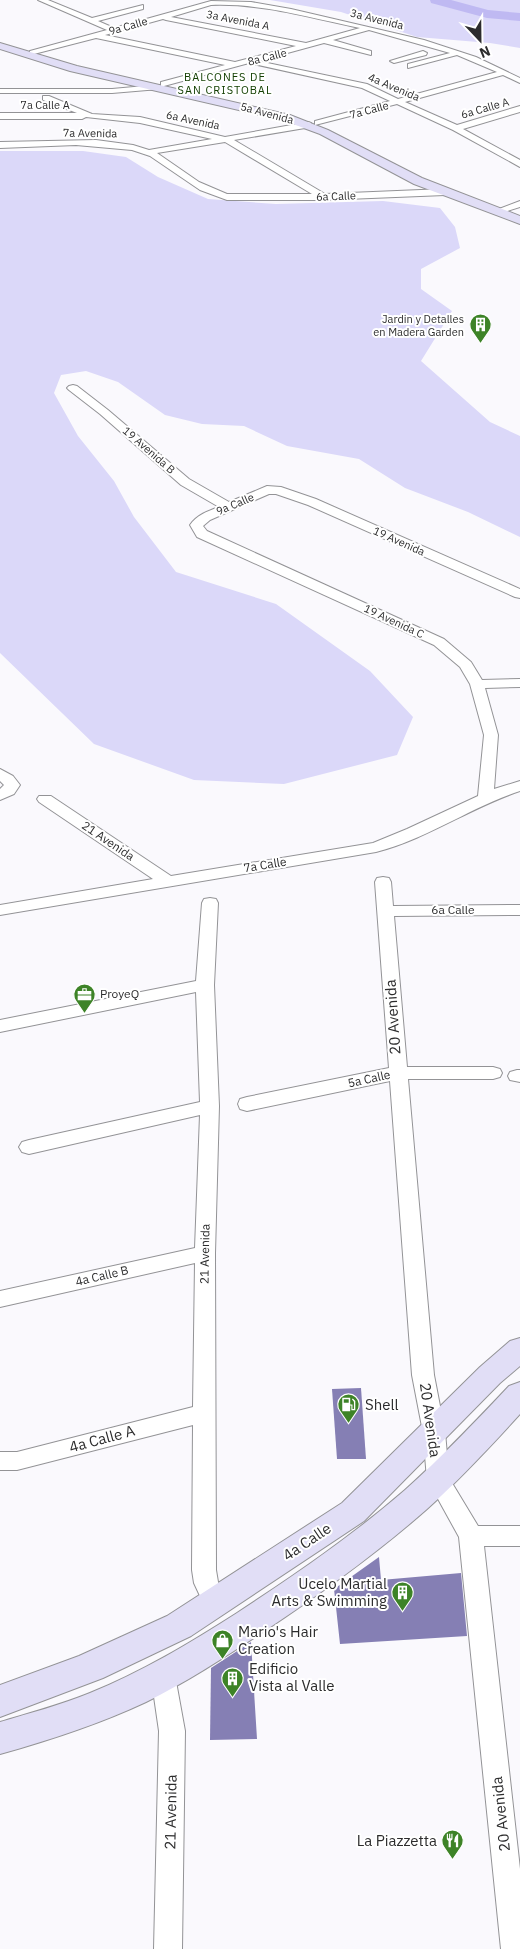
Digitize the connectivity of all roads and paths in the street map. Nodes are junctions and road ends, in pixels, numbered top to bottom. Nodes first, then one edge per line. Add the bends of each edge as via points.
1 (42, 0) edge
2 (222, 1) edge
3 (140, 7) dead end
4 (161, 17) junction
5 (91, 21) junction
6 (369, 29) junction
7 (113, 30) junction
8 (95, 35) junction
9 (326, 41) junction
10 (1, 44) edge
11 (310, 46) junction
12 (441, 48) junction
13 (33, 53) junction
14 (368, 53) dead end
15 (458, 53) junction
16 (470, 57) junction
17 (249, 61) junction
18 (394, 62) dead end
19 (234, 65) junction
20 (411, 66) dead end
21 (427, 71) dead end
22 (506, 72) junction
23 (124, 78) junction
24 (520, 80) edge
25 (0, 82) edge
26 (160, 86) junction
27 (0, 91) edge
28 (30, 91) junction
29 (401, 101) junction
30 (520, 109) edge
31 (0, 116) edge
32 (91, 116) junction
33 (313, 124) junction
34 (456, 128) junction
35 (228, 140) junction
36 (0, 145) edge
37 (150, 152) junction
38 (515, 157) edge
39 (520, 164) edge
40 (418, 178) junction
41 (445, 192) junction
42 (227, 197) joint
43 (322, 197) junction
44 (520, 204) edge
45 (504, 208) junction
46 (520, 214) edge
47 (520, 220) edge
48 (73, 388) dead end
49 (277, 490) joint
50 (229, 507) junction
51 (196, 525) joint
52 (520, 594) edge
53 (520, 683) edge
54 (478, 684) junction
55 (0, 774) edge
56 (520, 786) edge
57 (6, 791) edge
58 (486, 796) junction
59 (45, 799) dead end
60 (383, 882) dead end
61 (170, 883) junction
62 (210, 903) dead end
63 (0, 910) edge
64 (520, 910) edge
65 (385, 911) junction
66 (205, 985) junction
67 (0, 1026) edge
68 (397, 1073) junction
69 (492, 1073) dead end
70 (247, 1104) dead end
71 (210, 1106) junction
72 (29, 1147) dead end
73 (205, 1253) junction
74 (0, 1298) edge
75 (520, 1349) edge
76 (520, 1394) edge
77 (204, 1413) junction
78 (434, 1432) junction
79 (0, 1461) edge
80 (438, 1479) junction
81 (471, 1536) junction
82 (520, 1536) edge
83 (216, 1603) junction
84 (162, 1676) junction
85 (0, 1701) edge
86 (0, 1738) edge
87 (516, 1943) edge
88 (168, 1949) edge

1 - 5 street
2 - 4 street, 9a Calle
2 - 6 street, 3a Avenida via 289,11
3 - 5 street
4 - 7 street, 9a Calle
4 - 11 street, 3a Avenida A
5 - 7 street
6 - 9 street, 8a Calle
6 - 12 street, 3a Avenida
7 - 8 street, 9a Calle
8 - 13 street, 9a Calle
8 - 19 street
9 - 11 street, 8a Calle
9 - 14 street
10 - 13 street, 5a Avenida
10 - 23 street, 5a Avenida via 48,62
11 - 17 street, 8a Calle
12 - 15 street, 3a Avenida
12 - 18 street
13 - 23 street, 5a Avenida
15 - 16 street, 3a Avenida
15 - 20 street
16 - 21 street
16 - 22 street, 3a Avenida
17 - 19 street, 8a Calle
17 - 29 street, 4a Avenida via 364,86
19 - 26 street, 8a Calle
22 - 24 street, 3a Avenida
22 - 29 street, 7a Calle
23 - 26 street, 5a Avenida
25 - 28 street, 6a Avenida
26 - 28 street, 8a Calle via 112,91
26 - 33 street, 5a Avenida via 277,112
27 - 28 street, 8a Calle
28 - 32 street, 6a Avenida
29 - 33 street, 7a Calle
29 - 34 street, 4a Avenida
30 - 34 street, 6a Calle A
31 - 32 street, 7a Calle A
32 - 35 street, 6a Avenida via 140,120
33 - 35 street, 7a Calle
33 - 40 street, 5a Avenida
34 - 38 street, 4a Avenida
35 - 37 street, 7a Calle
35 - 43 street, 6a Avenida
36 - 37 street, 7a Avenida via 119,144
37 - 42 street, 7a Avenida via 203,188
38 - 39 street, 4a Avenida
40 - 41 street, 5a Avenida
40 - 45 street, 5a Avenida
41 - 43 street, 6a Calle
41 - 47 street, 5a Avenida
42 - 43 street, 6a Calle
44 - 45 street
45 - 46 street, 5a Avenida
48 - 50 street, 19 Avenida B via 185,482
49 - 50 street, 9a Calle via 267,490
49 - 52 street, 19 Avenida via 305,499
50 - 51 street, 9a Calle
51 - 54 street, 19 Avenida C via 202,534 438,642 466,665
53 - 54 street
54 - 58 street, 19 Avenida C via 492,735
55 - 57 street via 10,781
56 - 58 street, 7a Calle
58 - 61 street, 7a Calle via 394,842 376,847
59 - 61 street, 21 Avenida
60 - 65 street, 20 Avenida
61 - 63 street, 7a Calle
62 - 66 street, 21 Avenida
64 - 65 street, 6a Calle
65 - 68 street, 20 Avenida
66 - 67 street
66 - 71 street, 21 Avenida
68 - 69 street, 5a Calle
68 - 70 street, 5a Calle
68 - 78 street, 20 Avenida via 423,1375
71 - 72 street
71 - 73 street, 21 Avenida
73 - 74 street, 4a Calle B
73 - 77 street, 21 Avenida
75 - 78 street, 4a Calle
76 - 80 street
77 - 79 street, 4a Calle A via 17,1461
77 - 83 street, 21 Avenida via 204,1570 206,1583
78 - 80 street, 20 Avenida
78 - 83 street, 4a Calle via 353,1512
80 - 81 street, 20 Avenida
80 - 84 street via 326,1570 204,1653
81 - 82 street
81 - 87 street, 20 Avenida
83 - 85 street, 4a Calle via 153,1640 45,1687
84 - 86 street via 120,1698 59,1722
84 - 88 street, 21 Avenida via 172,1731

